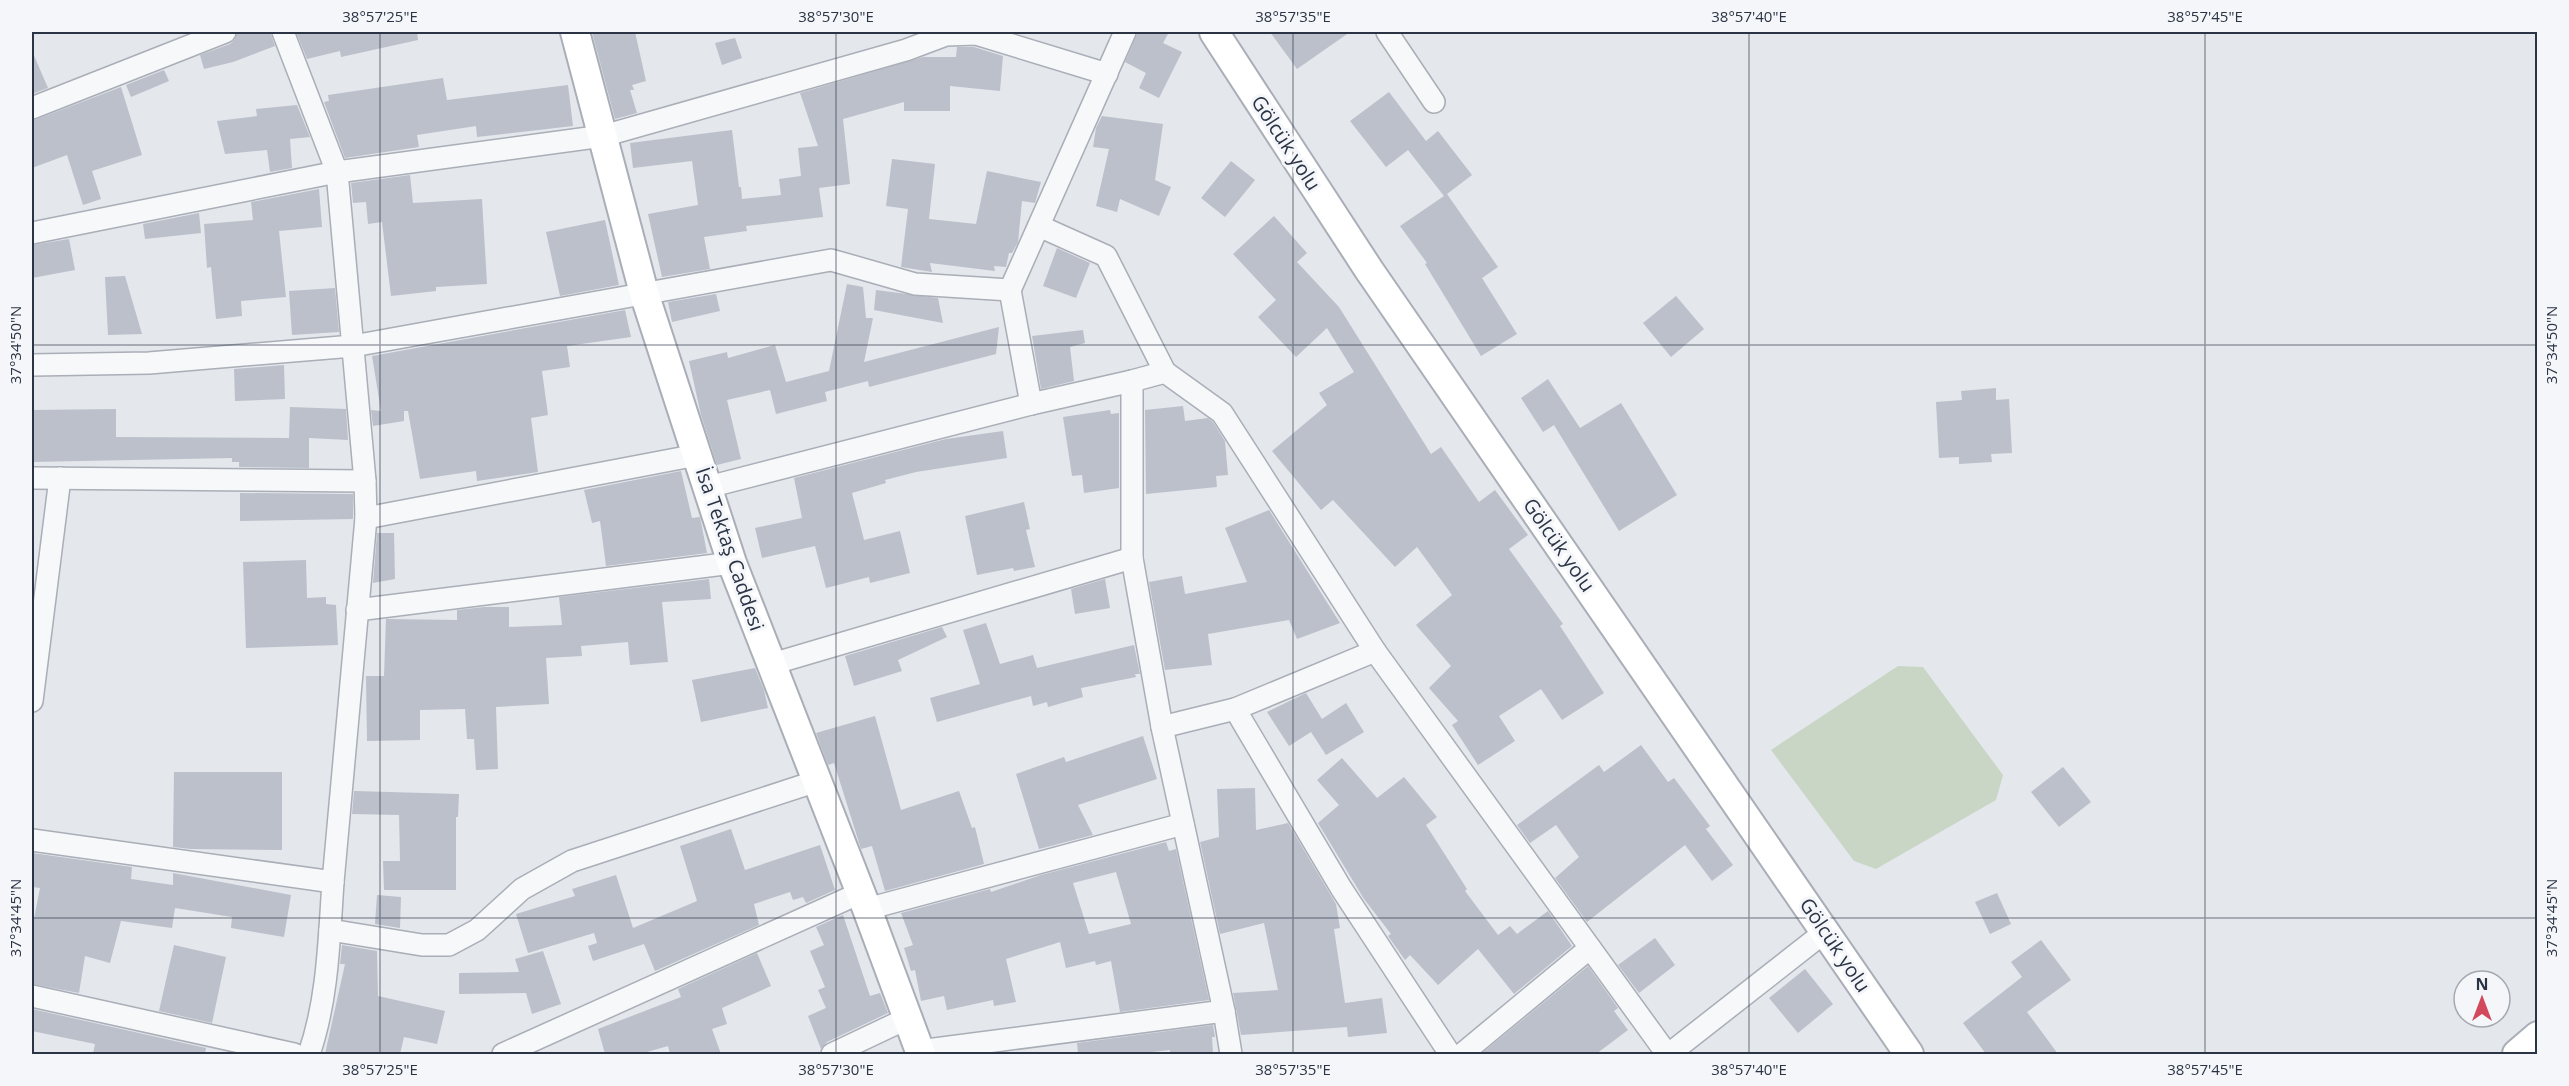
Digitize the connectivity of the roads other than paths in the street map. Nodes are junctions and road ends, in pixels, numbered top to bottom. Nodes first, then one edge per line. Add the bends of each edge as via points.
1 (225, 32) edge
2 (283, 32) edge
3 (575, 32) edge
4 (1125, 32) edge
5 (1214, 32) edge
6 (1387, 32) edge
7 (1107, 74) junction
8 (1434, 102) dead end
9 (32, 108) edge
10 (603, 136) junction
11 (337, 172) junction
12 (1039, 226) junction
13 (32, 233) edge
14 (1010, 290) junction
15 (644, 293) junction
16 (353, 346) junction
17 (32, 365) edge
18 (1165, 372) junction
19 (1132, 381) junction
20 (1031, 404) junction
21 (697, 455) junction
22 (32, 478) edge
23 (60, 478) junction
24 (365, 481) junction
25 (708, 487) junction
26 (366, 518) junction
27 (1132, 558) junction
28 (732, 563) junction
29 (357, 610) junction
30 (1375, 651) junction
31 (772, 664) junction
32 (32, 701) edge
33 (1235, 709) junction
34 (1162, 727) junction
35 (816, 781) junction
36 (1183, 824) junction
37 (32, 840) edge
38 (333, 882) junction
39 (864, 901) junction
40 (330, 930) junction
41 (1826, 931) junction
42 (1590, 948) junction
43 (32, 996) edge
44 (1224, 1011) junction
45 (908, 1018) junction
46 (2538, 1036) edge
47 (920, 1053) edge
48 (294, 1054) edge
49 (309, 1054) edge
50 (503, 1054) edge
51 (832, 1054) edge
52 (1232, 1054) edge
53 (1450, 1054) edge
54 (1462, 1054) edge
55 (1668, 1054) edge
56 (1909, 1054) edge
57 (2517, 1054) edge

1 - 9 street
2 - 11 street
3 - 10 main road, İsa Tektaş Caddesi
4 - 7 street
5 - 41 main road, Gölcük yolu via 1369,270
6 - 8 street
7 - 10 street via 976,34 946,35 906,50
7 - 12 street
10 - 11 street
10 - 15 main road, İsa Tektaş Caddesi
11 - 13 street
11 - 16 street
12 - 14 street
12 - 18 street via 1106,256
14 - 15 street via 915,284 831,260
14 - 20 street
15 - 16 street
15 - 21 main road, İsa Tektaş Caddesi
16 - 17 street via 149,363
16 - 24 street
18 - 19 street
18 - 30 street via 1222,413
19 - 20 street
19 - 27 street
20 - 25 street
21 - 25 main road, İsa Tektaş Caddesi
21 - 26 street
22 - 23 street
23 - 24 street
23 - 32 street
24 - 26 street
25 - 28 main road, İsa Tektaş Caddesi
26 - 29 street
27 - 31 street
27 - 34 street
28 - 29 street
28 - 31 main road, İsa Tektaş Caddesi
29 - 38 street
30 - 33 street
30 - 42 street
31 - 35 main road, İsa Tektaş Caddesi
33 - 34 street
33 - 53 street via 1341,888
34 - 36 street
35 - 39 main road, İsa Tektaş Caddesi
35 - 40 street via 572,861 522,889 477,930 449,945 422,945
36 - 39 street
36 - 44 street
37 - 38 street
38 - 40 street
39 - 45 main road, İsa Tektaş Caddesi
39 - 50 street
40 - 49 street via 319,1027
41 - 55 street
41 - 56 main road, Gölcük yolu
42 - 54 street
42 - 55 street
43 - 48 street
44 - 47 street
44 - 52 street
45 - 47 main road, İsa Tektaş Caddesi
45 - 51 street
46 - 57 main road

